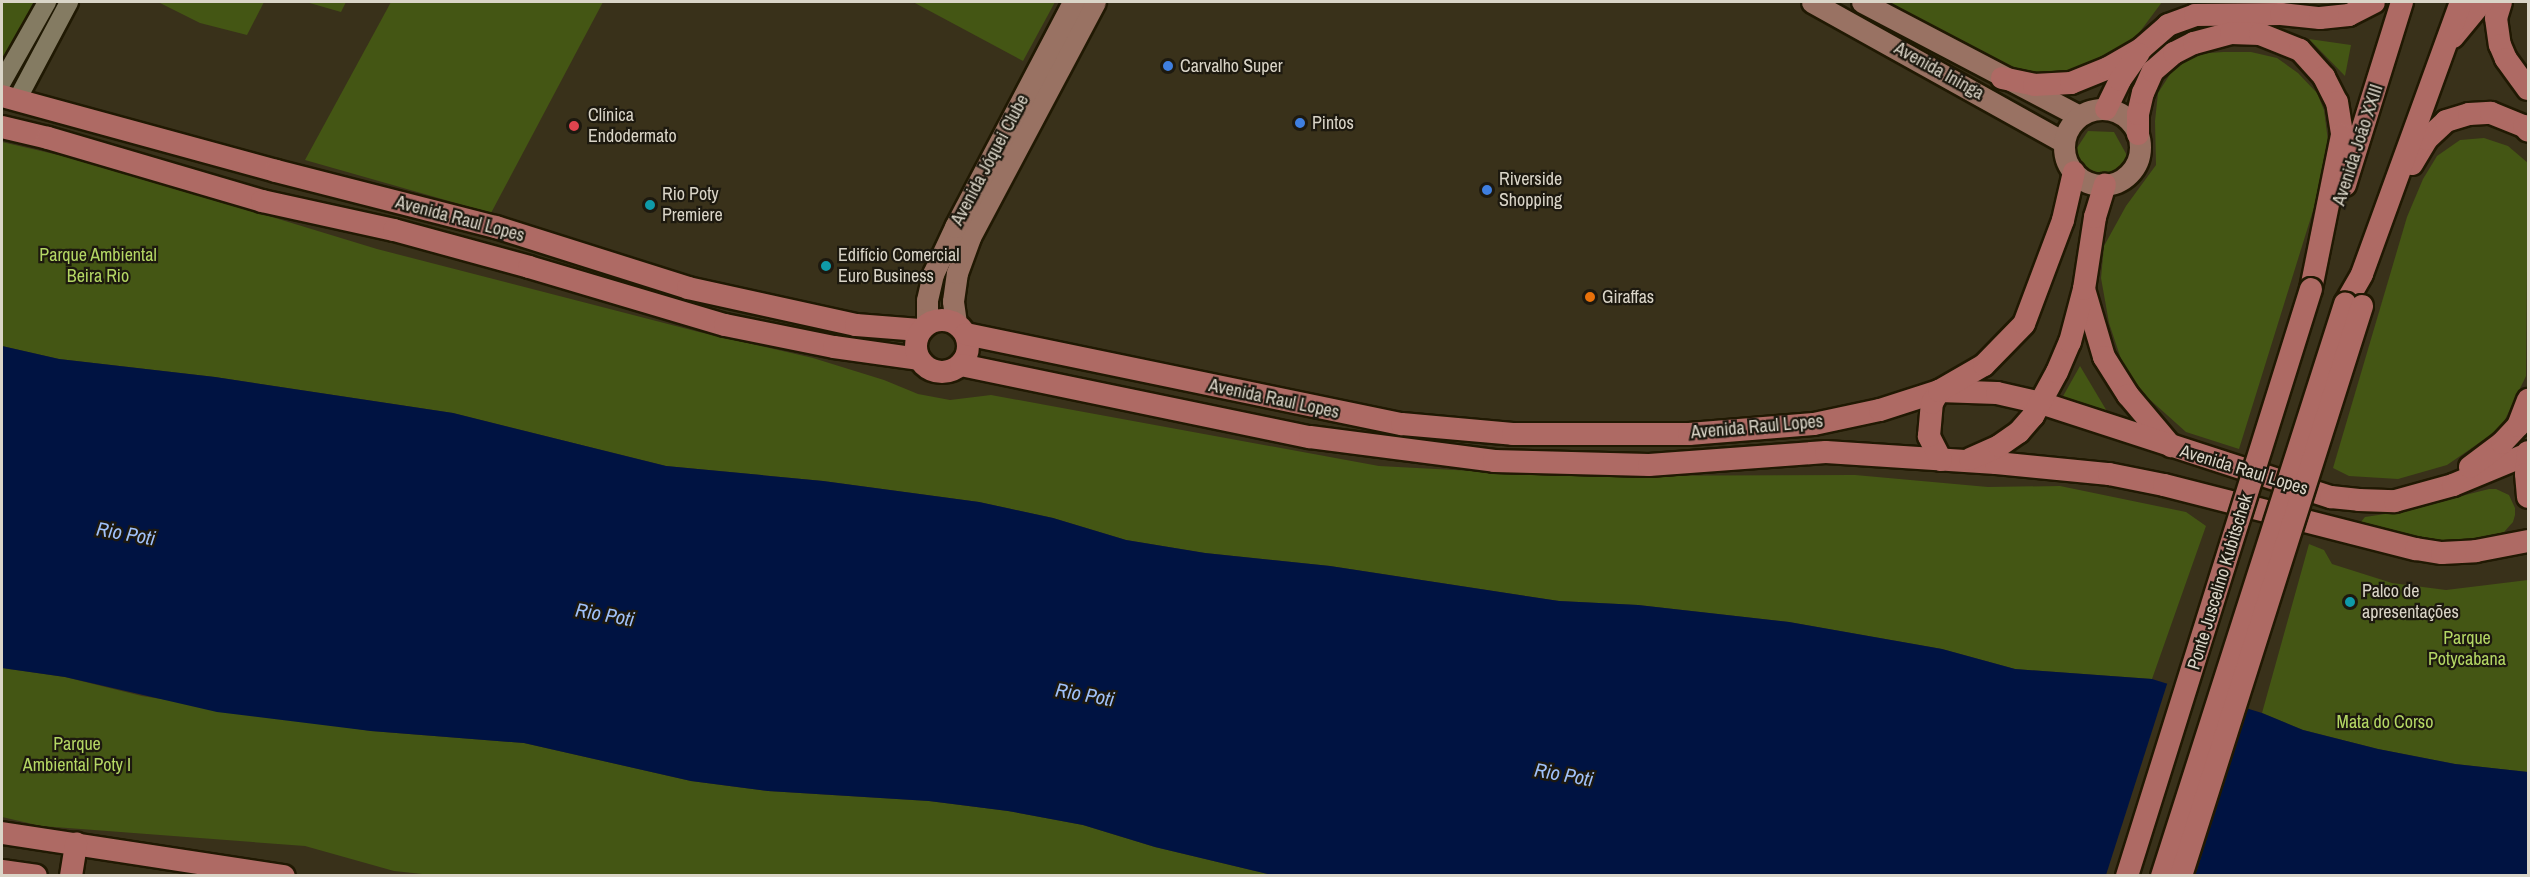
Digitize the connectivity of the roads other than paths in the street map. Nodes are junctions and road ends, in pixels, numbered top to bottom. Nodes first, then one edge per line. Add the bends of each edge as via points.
1 (47, 2) edge
2 (69, 2) edge
3 (1073, 2) edge
4 (1095, 2) edge
5 (1812, 2) edge
6 (1862, 2) edge
7 (2374, 2) edge
8 (2402, 2) edge
9 (2460, 2) edge
10 (2482, 2) edge
11 (2501, 2) edge
12 (2142, 48) junction
13 (2442, 49) junction
14 (2002, 78) junction
15 (2, 82) edge
16 (2529, 89) edge
17 (9, 98) edge
18 (2106, 109) junction
19 (2079, 116) junction
20 (2, 128) edge
21 (136, 131) junction
22 (2529, 131) edge
23 (2138, 134) junction
24 (48, 138) junction
25 (2064, 142) junction
26 (2074, 172) junction
27 (2105, 185) junction
28 (2382, 218) junction
29 (2084, 289) junction
30 (2311, 289) junction
31 (2353, 305) junction
32 (924, 327) junction
33 (961, 329) junction
34 (918, 359) junction
35 (961, 365) junction
36 (1940, 392) junction
37 (2529, 400) edge
38 (2041, 403) junction
39 (2172, 447) junction
40 (2528, 454) edge
41 (1941, 460) junction
42 (1966, 461) junction
43 (2419, 494) junction
44 (2529, 497) edge
45 (2529, 541) edge
46 (2, 833) edge
47 (76, 843) junction
48 (2, 871) edge
49 (36, 876) edge
50 (71, 876) edge
51 (284, 876) edge
52 (2127, 876) edge
53 (2162, 876) edge
54 (2181, 876) edge

1 - 15 street
2 - 17 street
3 - 32 main road, Avenida Jóquei Clube via 933,274
4 - 33 main road, Avenida Jóquei Clube via 970,237 957,273 953,301
5 - 25 main road, Avenida Ininga
6 - 14 main road, Avenida Ininga
7 - 12 main road via 2349,15 2320,18 2195,15 2168,26
8 - 30 main road, Avenida João XXIII
9 - 13 main road
10 - 13 main road
11 - 16 main road via 2496,18 2500,45
12 - 14 main road via 2071,83 2034,85
12 - 18 main road
13 - 28 main road
14 - 19 main road, Avenida Ininga
17 - 21 main road, Avenida Raul Lopes
18 - 19 main road
18 - 23 main road via 2126,116
19 - 25 main road
20 - 24 main road, Avenida Raul Lopes
21 - 24 main road via 133,140 120,146 70,133
21 - 32 main road, Avenida Raul Lopes via 495,227 688,288 856,326
22 - 28 main road via 2491,113 2469,114 2446,122 2427,139
23 - 27 main road via 2140,145 2134,167 2116,182
23 - 30 main road via 2143,93 2153,71 2174,53 2231,33 2260,34 2300,51 2324,78 2337,102 2342,135
24 - 34 main road, Avenida Raul Lopes via 262,201 416,236 725,325
25 - 26 main road via 2064,153
26 - 27 main road via 2093,184
26 - 36 main road via 2063,220 2024,324 1984,365
27 - 29 main road via 2092,228
28 - 31 main road
29 - 38 main road via 2070,342
29 - 39 main road via 2104,357 2128,395
30 - 52 main road, Ponte Juscelino Kubitschek, bridge
31 - 53 main road, Ponte Juscelino Kubitschek, bridge
31 - 54 main road, bridge
32 - 33 main road via 941,320
32 - 34 main road via 915,349
33 - 35 main road via 967,356
33 - 36 main road, Avenida Raul Lopes via 1401,424 1513,434 1689,434 1814,424
34 - 35 main road via 938,373
35 - 41 main road, Avenida Raul Lopes via 1310,437 1494,461 1649,465 1826,452
36 - 38 main road, Avenida Raul Lopes via 1997,393
36 - 41 main road via 1932,404 1928,428
37 - 43 main road via 2518,426 2481,461
38 - 39 main road, Avenida Raul Lopes
38 - 42 main road via 2019,432
39 - 43 main road, Avenida Raul Lopes via 2331,497 2395,501
40 - 43 main road, Avenida Raul Lopes via 2453,485
40 - 44 main road
41 - 42 main road, Avenida Raul Lopes
42 - 45 main road, Avenida Raul Lopes via 2109,474 2442,553
46 - 47 main road
47 - 50 main road
47 - 51 main road
48 - 49 main road

